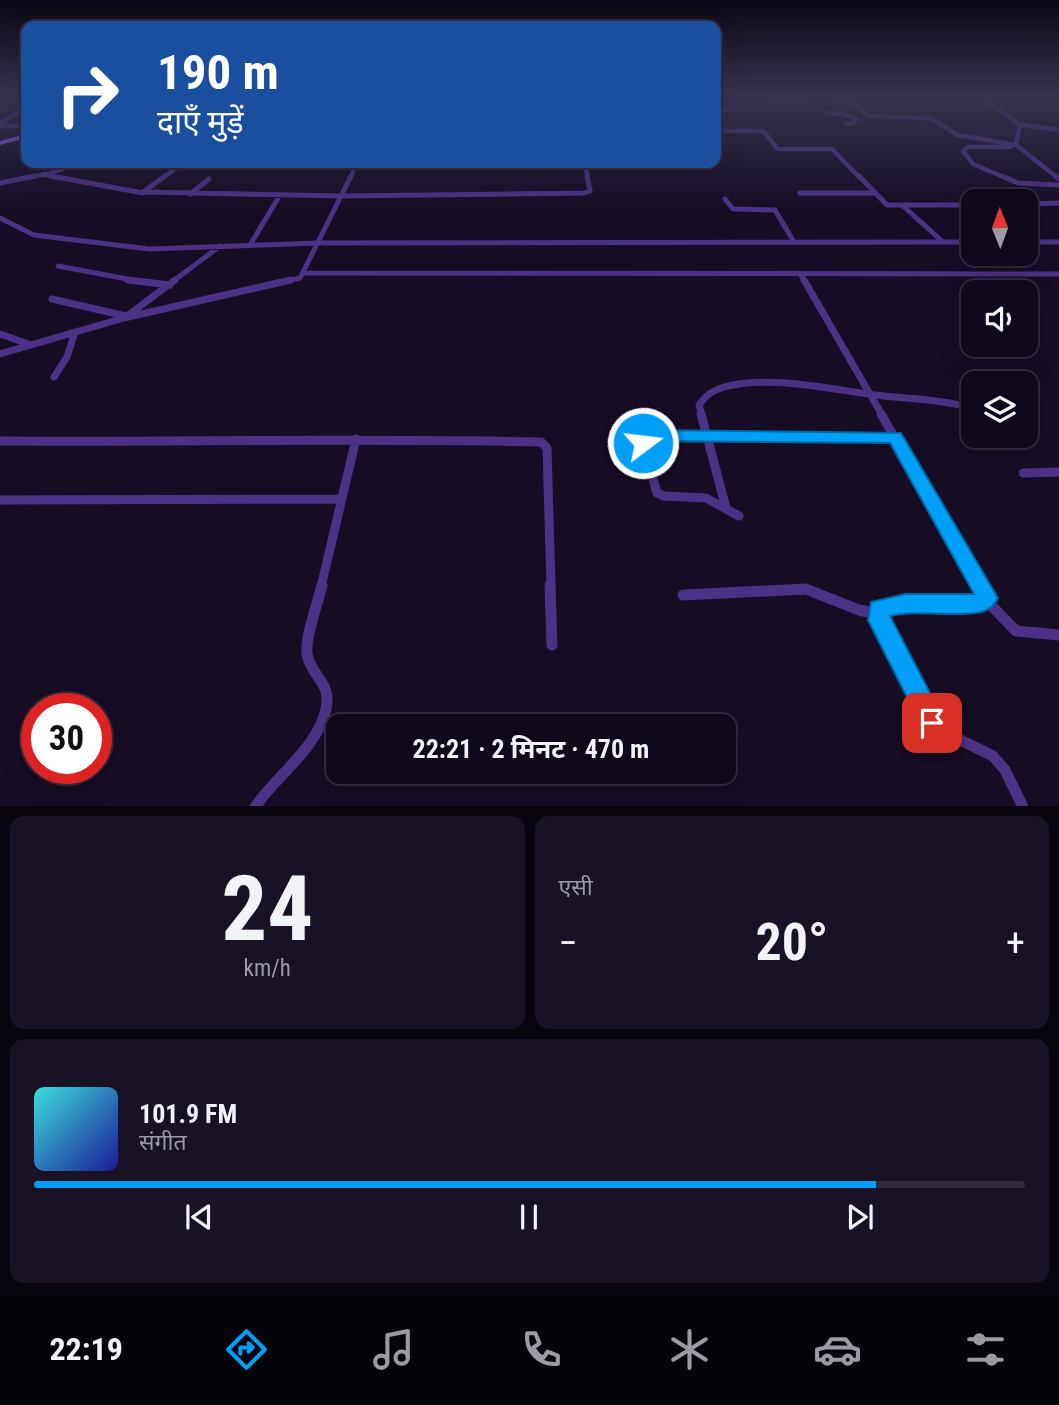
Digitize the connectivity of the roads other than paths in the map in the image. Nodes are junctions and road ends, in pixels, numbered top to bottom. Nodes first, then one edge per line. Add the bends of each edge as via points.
1 (763, 134) edge
2 (956, 134) edge
3 (1018, 134) edge
4 (21, 138) edge
5 (0, 144) edge
6 (1016, 145) junction
7 (63, 168) edge
8 (176, 168) edge
9 (355, 168) edge
10 (586, 168) edge
11 (46, 174) junction
12 (209, 179) dead end
13 (1059, 179) edge
14 (0, 183) edge
15 (1059, 185) edge
16 (143, 193) junction
17 (800, 193) dead end
18 (874, 193) junction
19 (189, 195) junction
20 (280, 195) junction
21 (342, 195) junction
22 (725, 199) dead end
23 (1059, 203) edge
24 (1038, 204) edge
25 (961, 205) edge
26 (903, 206) junction
27 (0, 218) edge
28 (942, 241) junction
29 (794, 242) junction
30 (961, 242) edge
31 (1038, 242) edge
32 (319, 243) junction
33 (1059, 243) edge
34 (220, 245) junction
35 (250, 245) junction
36 (58, 266) dead end
37 (304, 273) junction
38 (800, 274) junction
39 (1059, 274) edge
40 (170, 285) junction
41 (52, 299) dead end
42 (125, 317) junction
43 (75, 332) junction
44 (0, 334) edge
45 (31, 345) junction
46 (0, 354) edge
47 (54, 377) dead end
48 (871, 395) junction
49 (961, 405) edge
50 (705, 435) junction
51 (895, 438) junction
52 (356, 439) junction
53 (0, 441) edge
54 (1023, 472) dead end
55 (1059, 472) edge
56 (342, 499) junction
57 (0, 500) edge
58 (726, 508) junction
59 (739, 516) dead end
60 (683, 595) dead end
61 (987, 601) junction
62 (878, 614) junction
63 (1059, 635) edge
64 (552, 645) dead end
65 (256, 806) edge
66 (1023, 806) edge

1 - 18 street via 778,149 832,149
2 - 6 street
3 - 6 street
4 - 5 street
6 - 13 street
6 - 15 street via 968,146 962,151 973,164 1018,183
7 - 11 street
8 - 16 street
9 - 21 street
10 - 21 street via 588,193
11 - 14 street
11 - 16 street via 94,187
12 - 19 street
16 - 19 street
17 - 18 street
18 - 26 street via 886,205
19 - 20 street
20 - 21 street
20 - 35 street
21 - 32 street
22 - 29 street via 734,209 775,210
23 - 24 street
25 - 26 street
26 - 28 street
27 - 34 street via 30,234 75,242 149,249
28 - 29 street
28 - 30 street
29 - 32 street
31 - 33 street
32 - 35 street
32 - 37 street
34 - 35 street
34 - 40 street
36 - 40 street
37 - 38 street
37 - 42 street via 300,278
38 - 39 street
38 - 48 street
40 - 42 street
41 - 42 street
42 - 43 street
43 - 45 street
43 - 47 street
44 - 45 street
45 - 46 street
48 - 49 street via 930,397
48 - 50 street via 807,385 709,391 699,401
48 - 51 street
50 - 51 street
50 - 58 street
50 - 58 street via 644,438 654,488 664,496 706,498
51 - 61 street
52 - 53 street
52 - 56 street
52 - 64 street via 545,444
54 - 55 street
56 - 57 street
56 - 65 street via 307,649 309,664 328,692 327,706 312,738
58 - 59 street
60 - 62 street via 806,589 822,592 855,611
61 - 62 street via 890,604 879,608
61 - 63 street via 1016,631
62 - 66 street via 936,728 993,756

